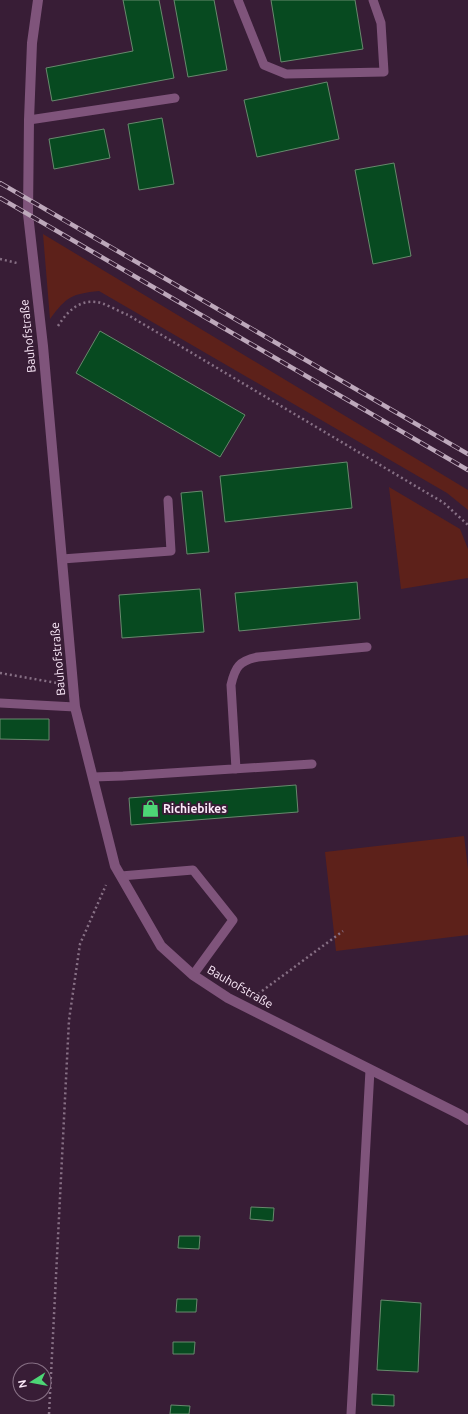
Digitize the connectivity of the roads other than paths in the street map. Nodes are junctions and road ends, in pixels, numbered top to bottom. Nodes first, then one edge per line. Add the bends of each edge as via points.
1 (38, 0) edge
2 (238, 0) edge
3 (373, 0) edge
4 (175, 98) dead end
5 (29, 120) junction
6 (168, 500) dead end
7 (62, 559) junction
8 (366, 647) dead end
9 (0, 703) edge
10 (75, 707) junction
11 (312, 764) dead end
12 (236, 769) junction
13 (93, 777) junction
14 (121, 876) junction
15 (194, 975) junction
16 (370, 1070) junction
17 (468, 1120) edge
18 (351, 1414) edge

1 - 5 street, Bauhofstraße via 32,43
2 - 3 lane via 264,65 286,74 384,72 381,23
4 - 5 lane
5 - 7 street, Bauhofstraße via 28,214
6 - 7 lane via 171,551
7 - 10 street, Bauhofstraße
8 - 12 lane via 258,657 247,659 238,665 231,686
9 - 10 lane
10 - 13 street, Bauhofstraße
11 - 12 lane
12 - 13 lane
13 - 14 street, Bauhofstraße via 115,866
14 - 15 street, Bauhofstraße via 161,946
14 - 15 lane via 193,870 233,920
15 - 16 street, Bauhofstraße via 228,998
16 - 17 street, Bauhofstraße
16 - 18 lane

